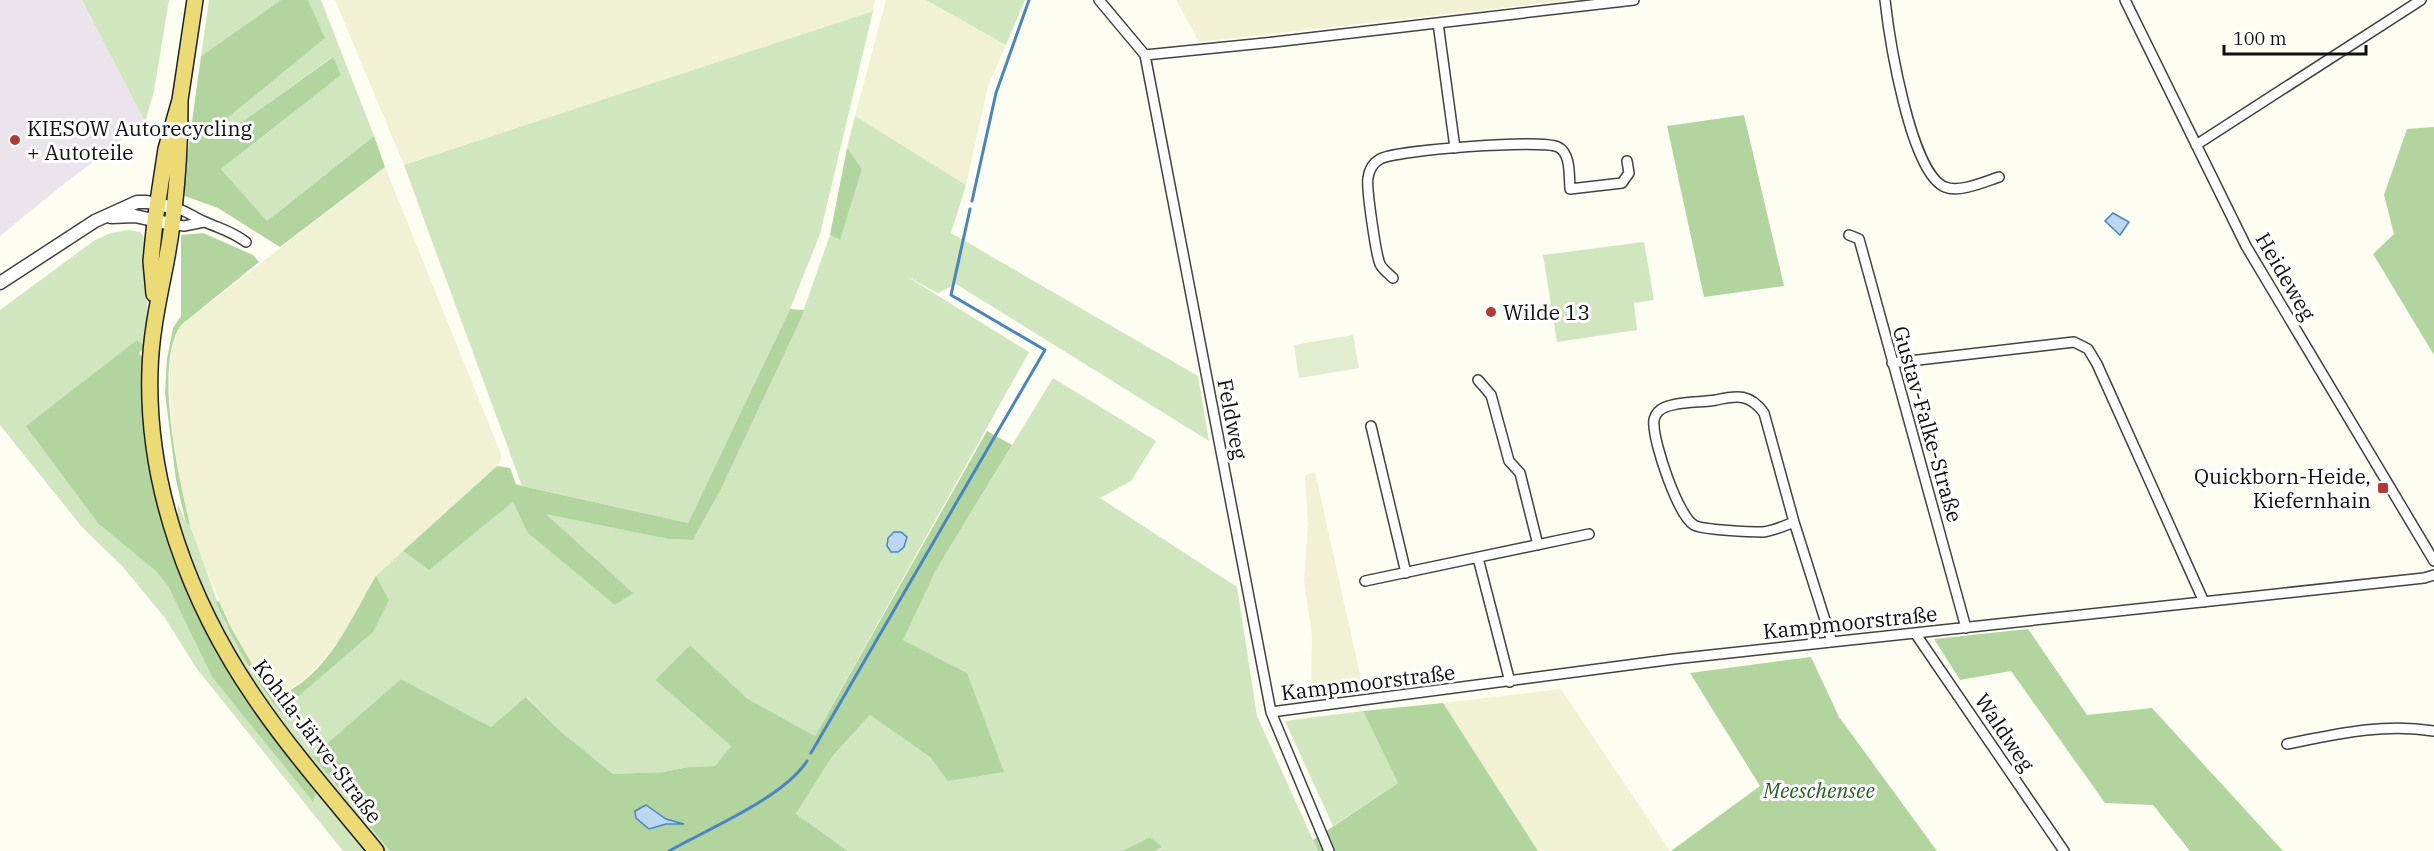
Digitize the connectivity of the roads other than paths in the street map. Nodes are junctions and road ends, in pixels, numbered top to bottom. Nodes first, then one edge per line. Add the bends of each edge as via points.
1 (195, 0) edge
2 (1099, 0) edge
3 (1634, 0) edge
4 (1885, 0) edge
5 (2126, 0) edge
6 (2421, 0) edge
7 (1609, 1) edge
8 (1438, 23) junction
9 (1145, 55) junction
10 (2196, 145) junction
11 (1455, 148) junction
12 (1627, 161) dead end
13 (1999, 177) dead end
14 (165, 206) junction
15 (104, 217) junction
16 (163, 222) junction
17 (204, 222) junction
18 (1849, 235) dead end
19 (246, 242) dead end
20 (1393, 278) dead end
21 (0, 284) edge
22 (1892, 363) junction
23 (1478, 380) dead end
24 (1371, 426) dead end
25 (1794, 522) junction
26 (1589, 534) dead end
27 (1539, 545) junction
28 (1478, 558) junction
29 (2434, 561) edge
30 (1406, 573) junction
31 (2434, 575) edge
32 (1365, 581) dead end
33 (2205, 602) junction
34 (1966, 628) junction
35 (1915, 633) junction
36 (1832, 642) junction
37 (1510, 682) junction
38 (1272, 712) junction
39 (2434, 731) edge
40 (2287, 744) dead end
41 (376, 851) edge
42 (1329, 851) edge
43 (2064, 851) edge

1 - 14 main road, Kohtla-Järve-Straße via 180,100 180,152
2 - 9 street, Feldweg
3 - 7 street
4 - 13 street via 1903,99 1929,170 1947,188
5 - 10 street, Heideweg
6 - 10 street
7 - 8 street
8 - 9 street
8 - 11 street
9 - 38 street, Feldweg
10 - 29 street, Heideweg via 2246,246
11 - 12 street via 1529,144 1558,147 1566,156 1570,189 1622,183 1629,173
11 - 20 street via 1389,155 1371,167 1367,187 1380,264
14 - 15 street via 137,202
14 - 16 main road, Kohtla-Järve-Straße
14 - 17 street via 187,211
15 - 16 street via 135,216
15 - 21 street via 76,231
16 - 17 street via 184,226
16 - 41 main road, Kohtla-Järve-Straße via 151,261 155,309 150,369 154,448 169,517 190,579 216,633 256,700
17 - 19 street via 227,229
18 - 22 street, Gustav-Falke-Straße via 1858,239
22 - 33 street via 2074,342 2088,349
22 - 34 street, Gustav-Falke-Straße
23 - 27 street via 1491,395 1509,461 1520,473
24 - 30 street
25 - 25 street via 1764,413 1756,403 1731,396 1670,405 1659,411 1653,422 1661,455 1680,508 1695,526 1765,532
25 - 36 street
26 - 27 street
27 - 28 street
28 - 30 street
28 - 37 street
30 - 32 street
31 - 33 street, Kampmoorstraße
33 - 34 street, Kampmoorstraße
34 - 35 street, Kampmoorstraße
35 - 36 street, Kampmoorstraße
35 - 43 street, Waldweg
36 - 37 street, Kampmoorstraße
37 - 38 street, Kampmoorstraße
38 - 42 street, Feldweg
39 - 40 street via 2407,727 2362,729

